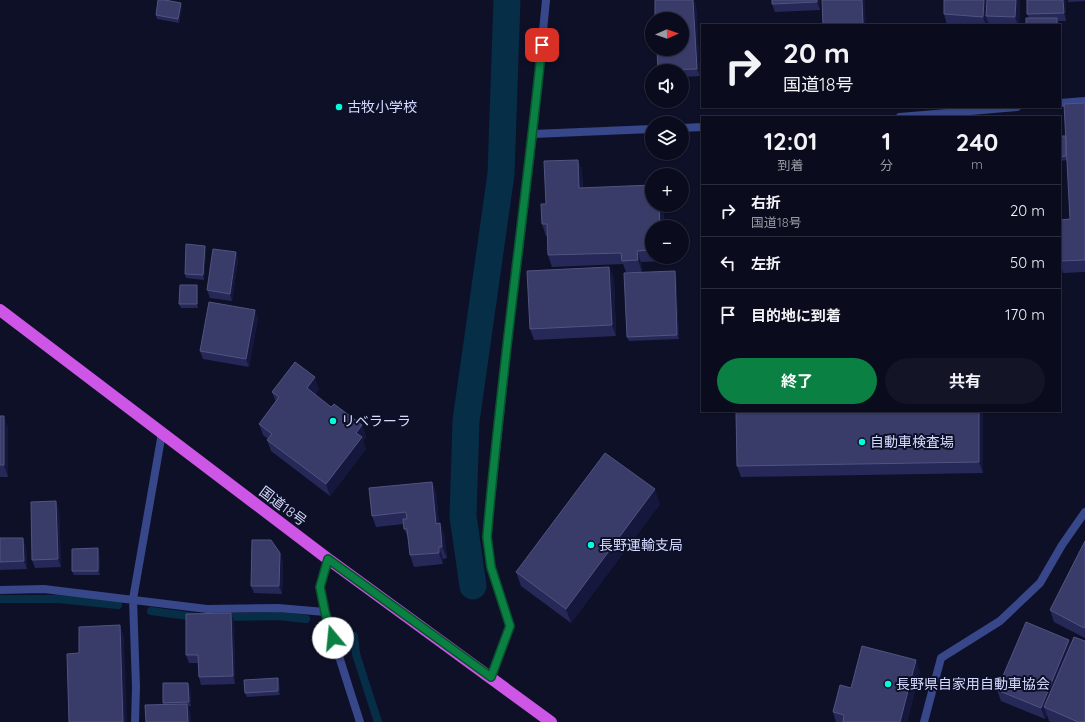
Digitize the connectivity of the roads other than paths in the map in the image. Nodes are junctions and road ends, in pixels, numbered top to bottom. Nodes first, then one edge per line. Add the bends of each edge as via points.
1 (546, 0) edge
2 (1085, 101) edge
3 (1061, 103) edge
4 (1005, 108) edge
5 (912, 116) edge
6 (701, 127) edge
7 (689, 128) edge
8 (645, 129) edge
9 (533, 134) junction
10 (0, 310) edge
11 (162, 433) junction
12 (1085, 512) edge
13 (328, 559) junction
14 (0, 590) edge
15 (133, 599) junction
16 (325, 612) junction
17 (491, 677) junction
18 (135, 722) edge
19 (360, 722) edge
20 (551, 722) edge
21 (924, 722) edge

1 - 9 street
2 - 3 street
4 - 5 street
6 - 7 street
8 - 9 street
9 - 17 street via 487,537 491,567 510,626
10 - 11 highway, 国道18号
11 - 13 highway, 国道18号
11 - 15 street
12 - 21 street via 1040,583 1000,621 941,658
13 - 16 street via 320,587
13 - 17 highway, 国道18号
14 - 15 street via 44,589
15 - 16 street via 207,609 278,608
15 - 18 street
16 - 19 street
17 - 20 highway, 国道18号

